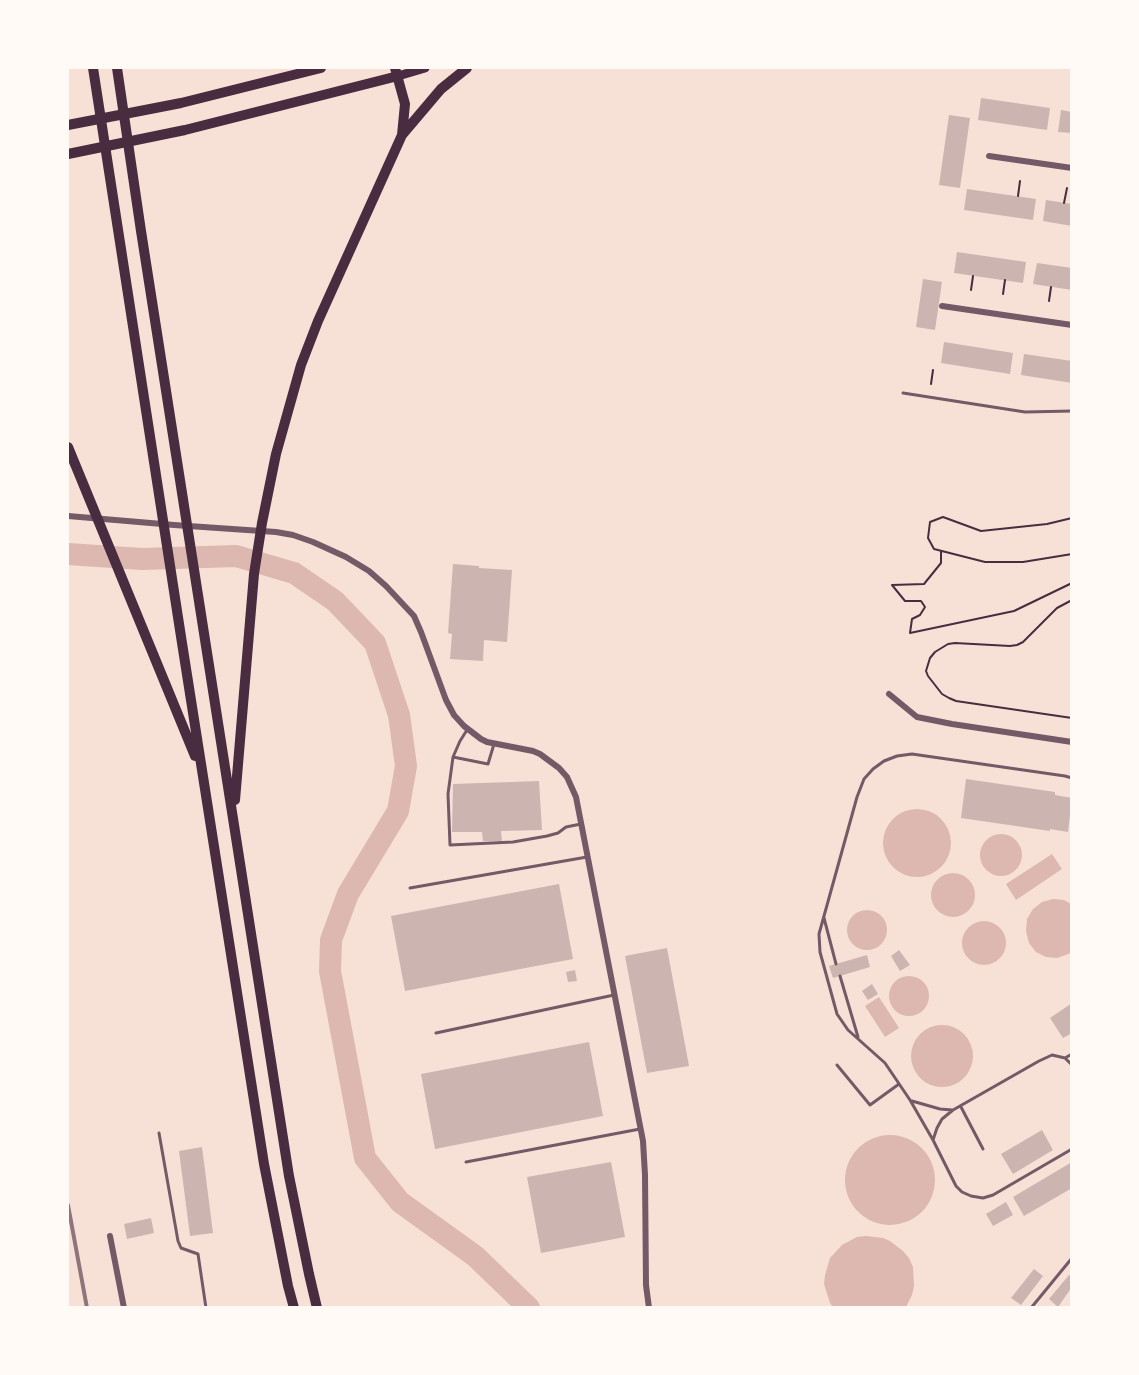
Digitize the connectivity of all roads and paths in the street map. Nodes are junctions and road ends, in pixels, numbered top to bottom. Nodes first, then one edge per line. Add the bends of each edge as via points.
1 (93, 68) edge
2 (117, 68) edge
3 (321, 68) edge
4 (424, 68) edge
5 (467, 68) edge
6 (397, 72) edge
7 (68, 125) edge
8 (402, 135) junction
9 (68, 154) edge
10 (989, 156) dead end
11 (1071, 168) edge
12 (1020, 181) dead end
13 (1067, 188) dead end
14 (1018, 196) dead end
15 (1064, 202) dead end
16 (973, 276) dead end
17 (1005, 280) dead end
18 (1051, 287) dead end
19 (971, 290) dead end
20 (1003, 294) dead end
21 (1049, 301) dead end
22 (942, 306) dead end
23 (1071, 325) edge
24 (933, 370) dead end
25 (931, 384) dead end
26 (903, 393) dead end
27 (1071, 411) edge
28 (68, 447) edge
29 (68, 516) edge
30 (1071, 518) edge
31 (941, 551) junction
32 (1071, 554) edge
33 (1071, 583) edge
34 (1071, 600) edge
35 (889, 694) dead end
36 (1071, 718) edge
37 (468, 729) junction
38 (1071, 742) edge
39 (494, 744) junction
40 (453, 757) junction
41 (204, 776) junction
42 (1071, 778) edge
43 (233, 818) junction
44 (581, 824) junction
45 (587, 857) junction
46 (410, 888) dead end
47 (823, 916) junction
48 (837, 964) dead end
49 (840, 976) dead end
50 (614, 996) junction
51 (436, 1033) dead end
52 (858, 1039) junction
53 (1071, 1054) edge
54 (1065, 1058) junction
55 (837, 1065) dead end
56 (1071, 1065) edge
57 (899, 1084) junction
58 (910, 1100) junction
59 (961, 1107) junction
60 (953, 1110) junction
61 (640, 1129) junction
62 (159, 1133) dead end
63 (933, 1140) junction
64 (983, 1149) dead end
65 (1071, 1149) edge
66 (466, 1162) dead end
67 (110, 1236) dead end
68 (1071, 1258) edge
69 (124, 1308) edge
70 (206, 1308) edge
71 (292, 1308) edge
72 (317, 1308) edge
73 (649, 1308) edge
74 (1031, 1308) edge

1 - 41 highway
2 - 43 highway
3 - 7 highway via 181,103
4 - 6 main road
5 - 8 highway via 441,89
6 - 8 highway via 405,104
6 - 9 highway via 185,130
8 - 43 highway via 318,321 286,415 254,574
10 - 11 street
12 - 14 path
13 - 15 path
16 - 19 path
17 - 20 path
18 - 21 path
22 - 23 street
24 - 25 path
26 - 27 lane via 1025,412
28 - 41 highway
29 - 37 street via 276,532 314,542 346,557 369,571 414,616 446,700
30 - 31 path via 981,531 943,517 930,522 928,538 934,549
31 - 32 path via 985,562 1023,562
31 - 33 path via 940,563 924,584 892,585 905,601 921,602 925,607 912,619 910,633 1014,611
34 - 36 path via 1017,645 948,644 930,658 926,671 949,698
35 - 38 street via 917,717
37 - 39 street
37 - 40 lane
39 - 40 lane via 488,764
39 - 44 street via 533,751 559,768 573,789
40 - 44 lane via 448,794 450,845 513,842
41 - 71 highway via 264,1164
42 - 47 lane via 912,754 884,761 860,788
43 - 72 highway via 290,1176
44 - 45 street
45 - 46 lane
45 - 50 street
47 - 48 lane
47 - 52 lane via 820,952 837,1014
49 - 52 lane
50 - 51 lane
50 - 61 street
52 - 57 lane via 885,1063
53 - 54 lane
54 - 56 lane
54 - 59 lane via 1052,1055
55 - 57 lane via 870,1105
57 - 58 lane
58 - 60 lane
58 - 63 lane
59 - 60 lane
59 - 64 lane
60 - 63 lane via 942,1119
61 - 66 lane
61 - 73 street
62 - 70 lane via 178,1241 181,1248 198,1254
63 - 65 lane via 956,1186 982,1198
67 - 69 street
68 - 74 lane

